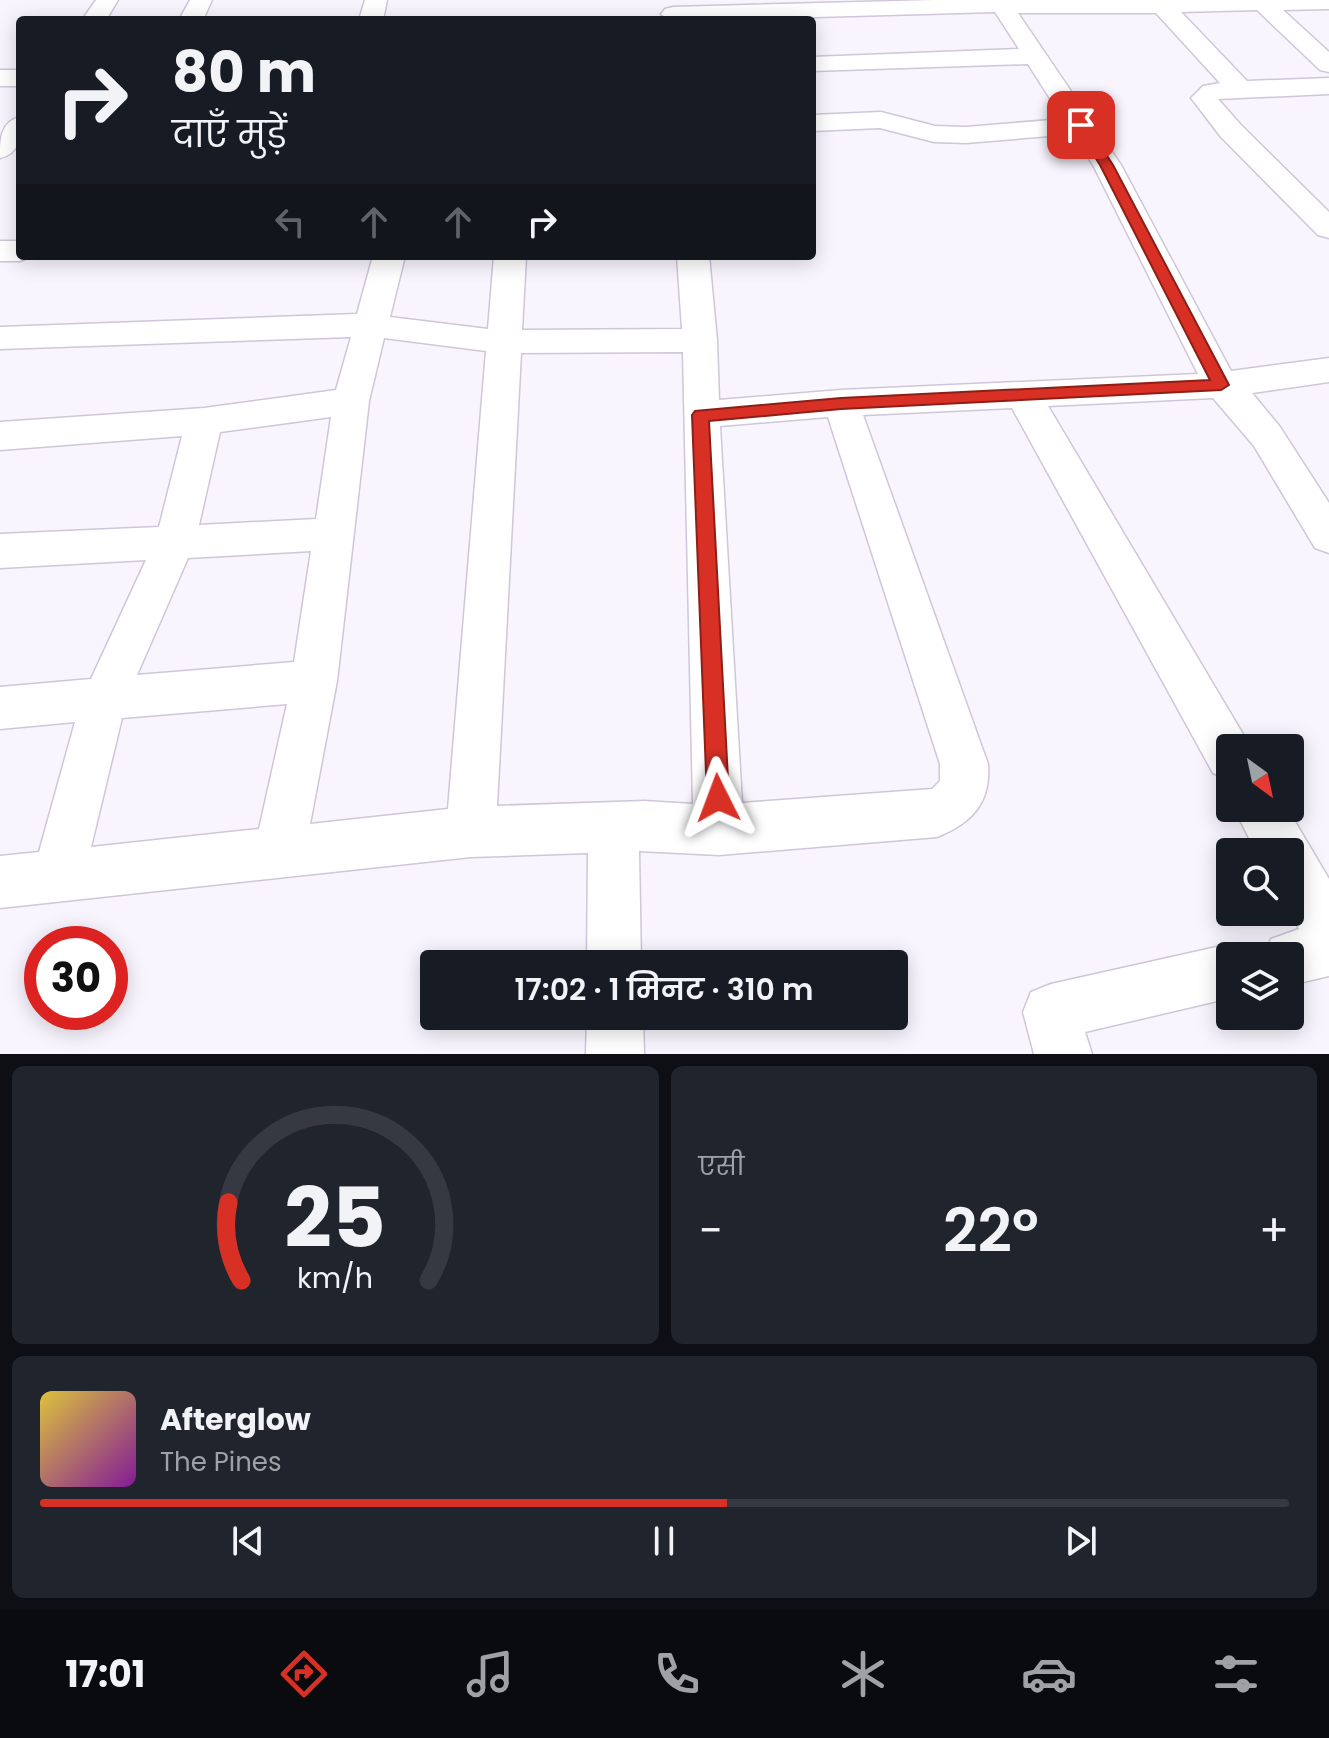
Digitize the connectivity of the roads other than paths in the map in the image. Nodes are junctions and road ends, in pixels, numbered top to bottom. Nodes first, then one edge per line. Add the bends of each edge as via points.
1 (1329, 2) edge
2 (1262, 3) junction
3 (1070, 4) edge
4 (1160, 4) junction
5 (1002, 5) junction
6 (672, 11) edge
7 (1036, 56) junction
8 (816, 64) edge
9 (1329, 65) edge
10 (1329, 86) edge
11 (1240, 89) junction
12 (816, 123) edge
13 (1081, 125) junction
14 (10, 142) edge
15 (0, 164) edge
16 (1329, 229) edge
17 (388, 260) edge
18 (510, 260) edge
19 (693, 260) edge
20 (371, 325) junction
21 (0, 338) edge
22 (700, 340) junction
23 (503, 343) junction
24 (1329, 370) edge
25 (1221, 385) junction
26 (1023, 395) junction
27 (351, 401) junction
28 (841, 403) junction
29 (701, 415) junction
30 (204, 421) junction
31 (0, 436) edge
32 (335, 534) junction
33 (1329, 537) edge
34 (175, 542) junction
35 (0, 551) edge
36 (314, 681) junction
37 (104, 700) junction
38 (0, 708) edge
39 (1217, 734) edge
40 (613, 827) junction
41 (719, 830) junction
42 (471, 832) junction
43 (280, 850) junction
44 (58, 877) junction
45 (0, 882) edge
46 (1304, 886) edge
47 (1329, 930) edge
48 (1329, 949) edge
49 (614, 950) edge
50 (1304, 955) edge
51 (1216, 974) edge
52 (615, 1030) edge
53 (615, 1054) edge
54 (1063, 1054) edge

1 - 2 street
2 - 4 street
2 - 9 street
3 - 4 street
3 - 5 street
4 - 11 street
5 - 6 street
5 - 7 street
7 - 8 street
7 - 13 street
10 - 11 street
11 - 16 street via 1212,91 1204,98
12 - 13 street via 881,120 934,134 966,135
13 - 25 street
14 - 15 street
17 - 20 street
18 - 23 street
19 - 22 street
20 - 21 street
20 - 23 street
20 - 27 street
22 - 23 street
22 - 29 street
23 - 42 street
24 - 25 street
25 - 26 street
25 - 33 street via 1241,402
26 - 28 street
26 - 39 street
27 - 30 street
27 - 32 street
28 - 29 street
28 - 41 street via 966,781 951,807 937,813
29 - 41 street
30 - 31 street
30 - 34 street
32 - 34 street
32 - 36 street
34 - 35 street
34 - 37 street
36 - 37 street
36 - 43 street
37 - 38 street
37 - 44 street
40 - 41 street
40 - 42 street
40 - 49 street
42 - 43 street
43 - 44 street
44 - 45 street
46 - 47 street
48 - 50 street
51 - 54 street via 1051,1012
52 - 53 street

